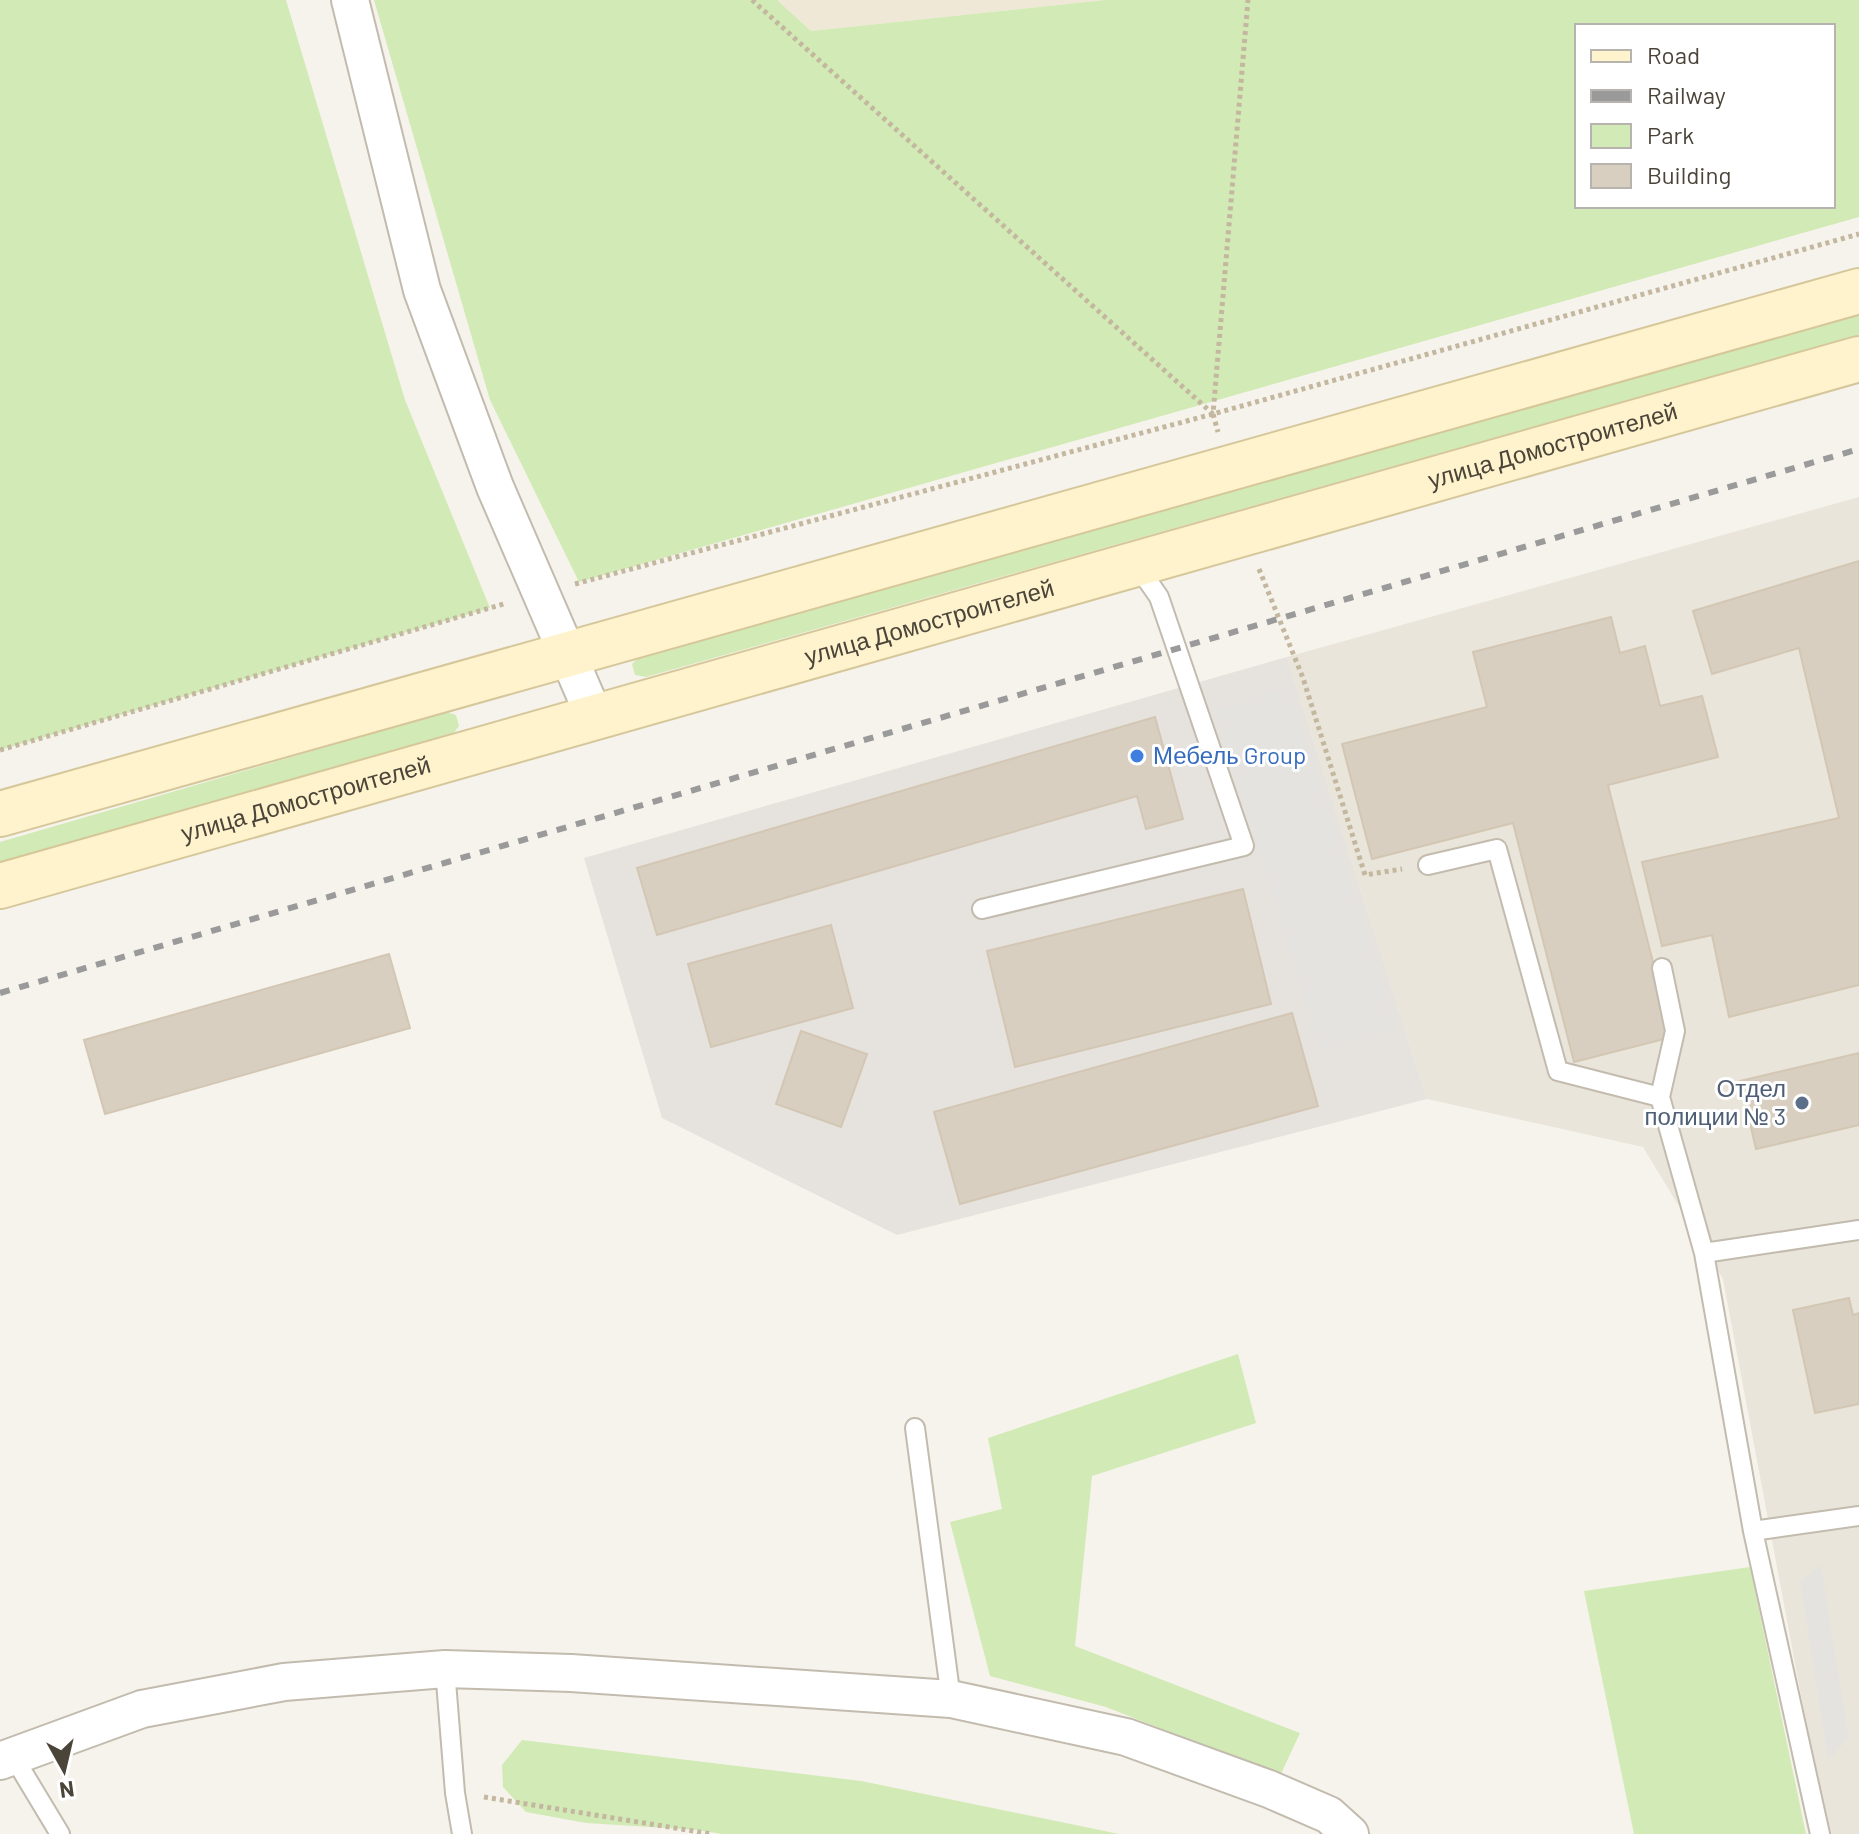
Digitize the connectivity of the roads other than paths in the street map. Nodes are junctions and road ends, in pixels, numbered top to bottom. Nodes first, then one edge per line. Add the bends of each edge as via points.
1 (350, 0) edge
2 (1859, 291) edge
3 (1859, 359) edge
4 (1136, 564) junction
5 (568, 654) junction
6 (595, 718) junction
7 (0, 814) edge
8 (1428, 865) road end
9 (0, 886) edge
10 (982, 909) dead end
11 (1662, 968) dead end
12 (1660, 1097) junction
13 (1859, 1230) edge
14 (1704, 1253) junction
15 (915, 1428) dead end
16 (1859, 1516) edge
17 (1753, 1531) junction
18 (445, 1669) junction
19 (951, 1699) junction
20 (6, 1759) edge
21 (60, 1834) edge
22 (462, 1834) edge
23 (1350, 1834) edge
24 (1820, 1834) edge

1 - 5 street via 422,290 495,487
2 - 5 main road
3 - 4 main road, улица Домостроителей
4 - 6 main road, улица Домостроителей
4 - 10 lane via 1159,597 1244,846
5 - 6 street
5 - 7 main road
6 - 9 main road, улица Домостроителей
8 - 12 lane via 1497,849 1558,1071
11 - 12 lane via 1675,1031
12 - 14 lane
13 - 14 lane
14 - 17 lane
15 - 19 lane
16 - 17 lane
17 - 24 lane
18 - 19 street
18 - 20 street via 284,1682 142,1709
18 - 22 lane
19 - 23 street via 1126,1737 1269,1789 1329,1815
20 - 21 lane

